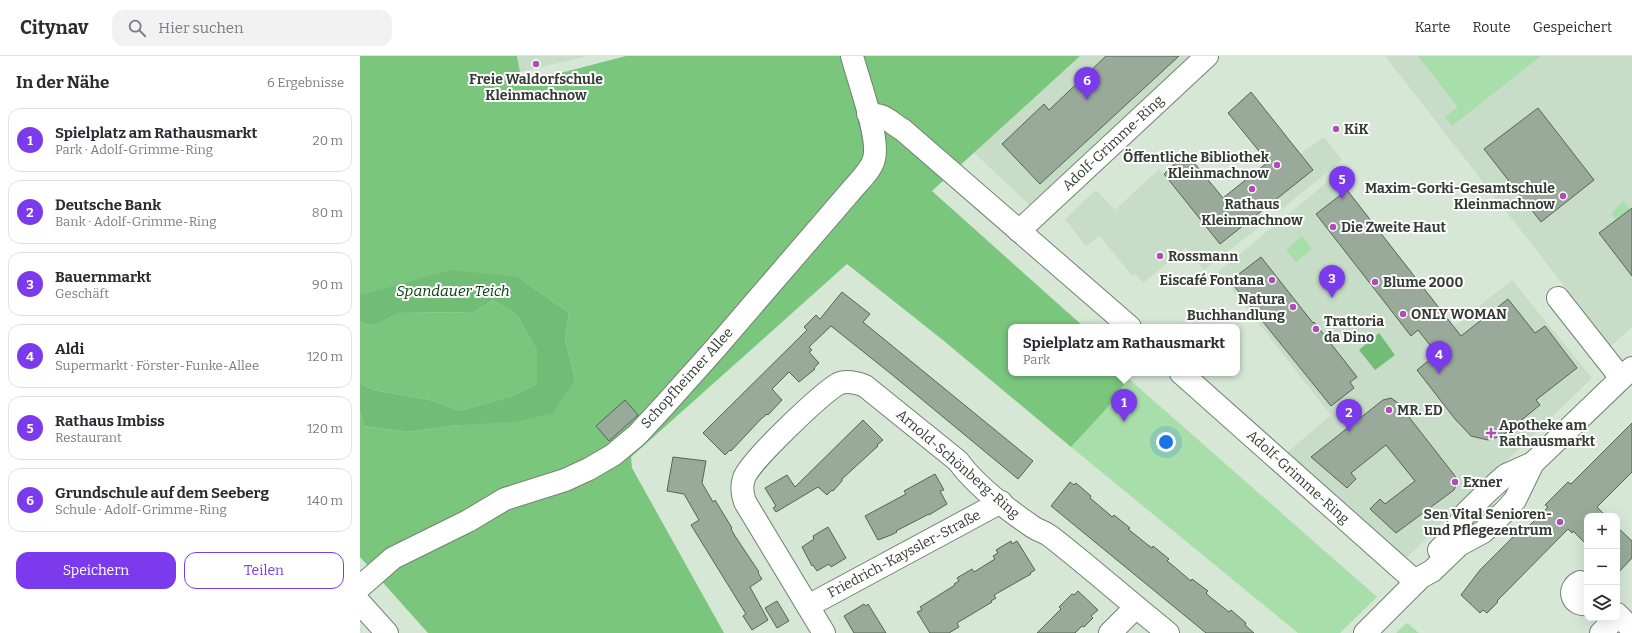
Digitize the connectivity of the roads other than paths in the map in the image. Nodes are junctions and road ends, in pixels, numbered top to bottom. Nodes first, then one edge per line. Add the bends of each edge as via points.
1 (852, 56) edge
2 (1207, 56) edge
3 (868, 114) junction
4 (1019, 231) junction
5 (1558, 298) dead end
6 (1127, 324) edge
7 (1627, 373) edge
8 (1184, 376) edge
9 (1001, 502) junction
10 (1418, 579) junction
11 (1584, 584) edge
12 (360, 587) edge
13 (360, 603) edge
14 (1584, 604) edge
15 (808, 606) junction
16 (1136, 607) junction
17 (1617, 621) edge
18 (387, 633) edge
19 (824, 633) edge
20 (1110, 633) edge
21 (1168, 633) edge
22 (1365, 633) edge
23 (1601, 633) edge

1 - 3 street, Schopfheimer Allee
2 - 4 street, Adolf-Grimme-Ring
3 - 4 street via 888,119
3 - 12 street, Schopfheimer Allee via 875,139 874,159 867,172 719,344 636,435 613,455 589,469 565,480 505,499 468,521 394,558
4 - 6 street
5 - 7 street
7 - 10 street via 1533,463 1506,475 1482,496 1464,515 1453,536 1424,565
8 - 10 street, Adolf-Grimme-Ring
9 - 15 street, Friedrich-Kayssler-Straße
9 - 15 street, Arnold-Schönberg-Ring via 967,473 958,461 865,386 852,382 839,383 769,446 750,468 742,486 745,502
9 - 16 street, Arnold-Schönberg-Ring via 1073,554
10 - 22 street
11 - 14 street via 1576,584 1571,595 1574,600
13 - 18 street
15 - 19 street, Arnold-Schönberg-Ring
16 - 20 street
16 - 21 street, Arnold-Schönberg-Ring
17 - 23 street

